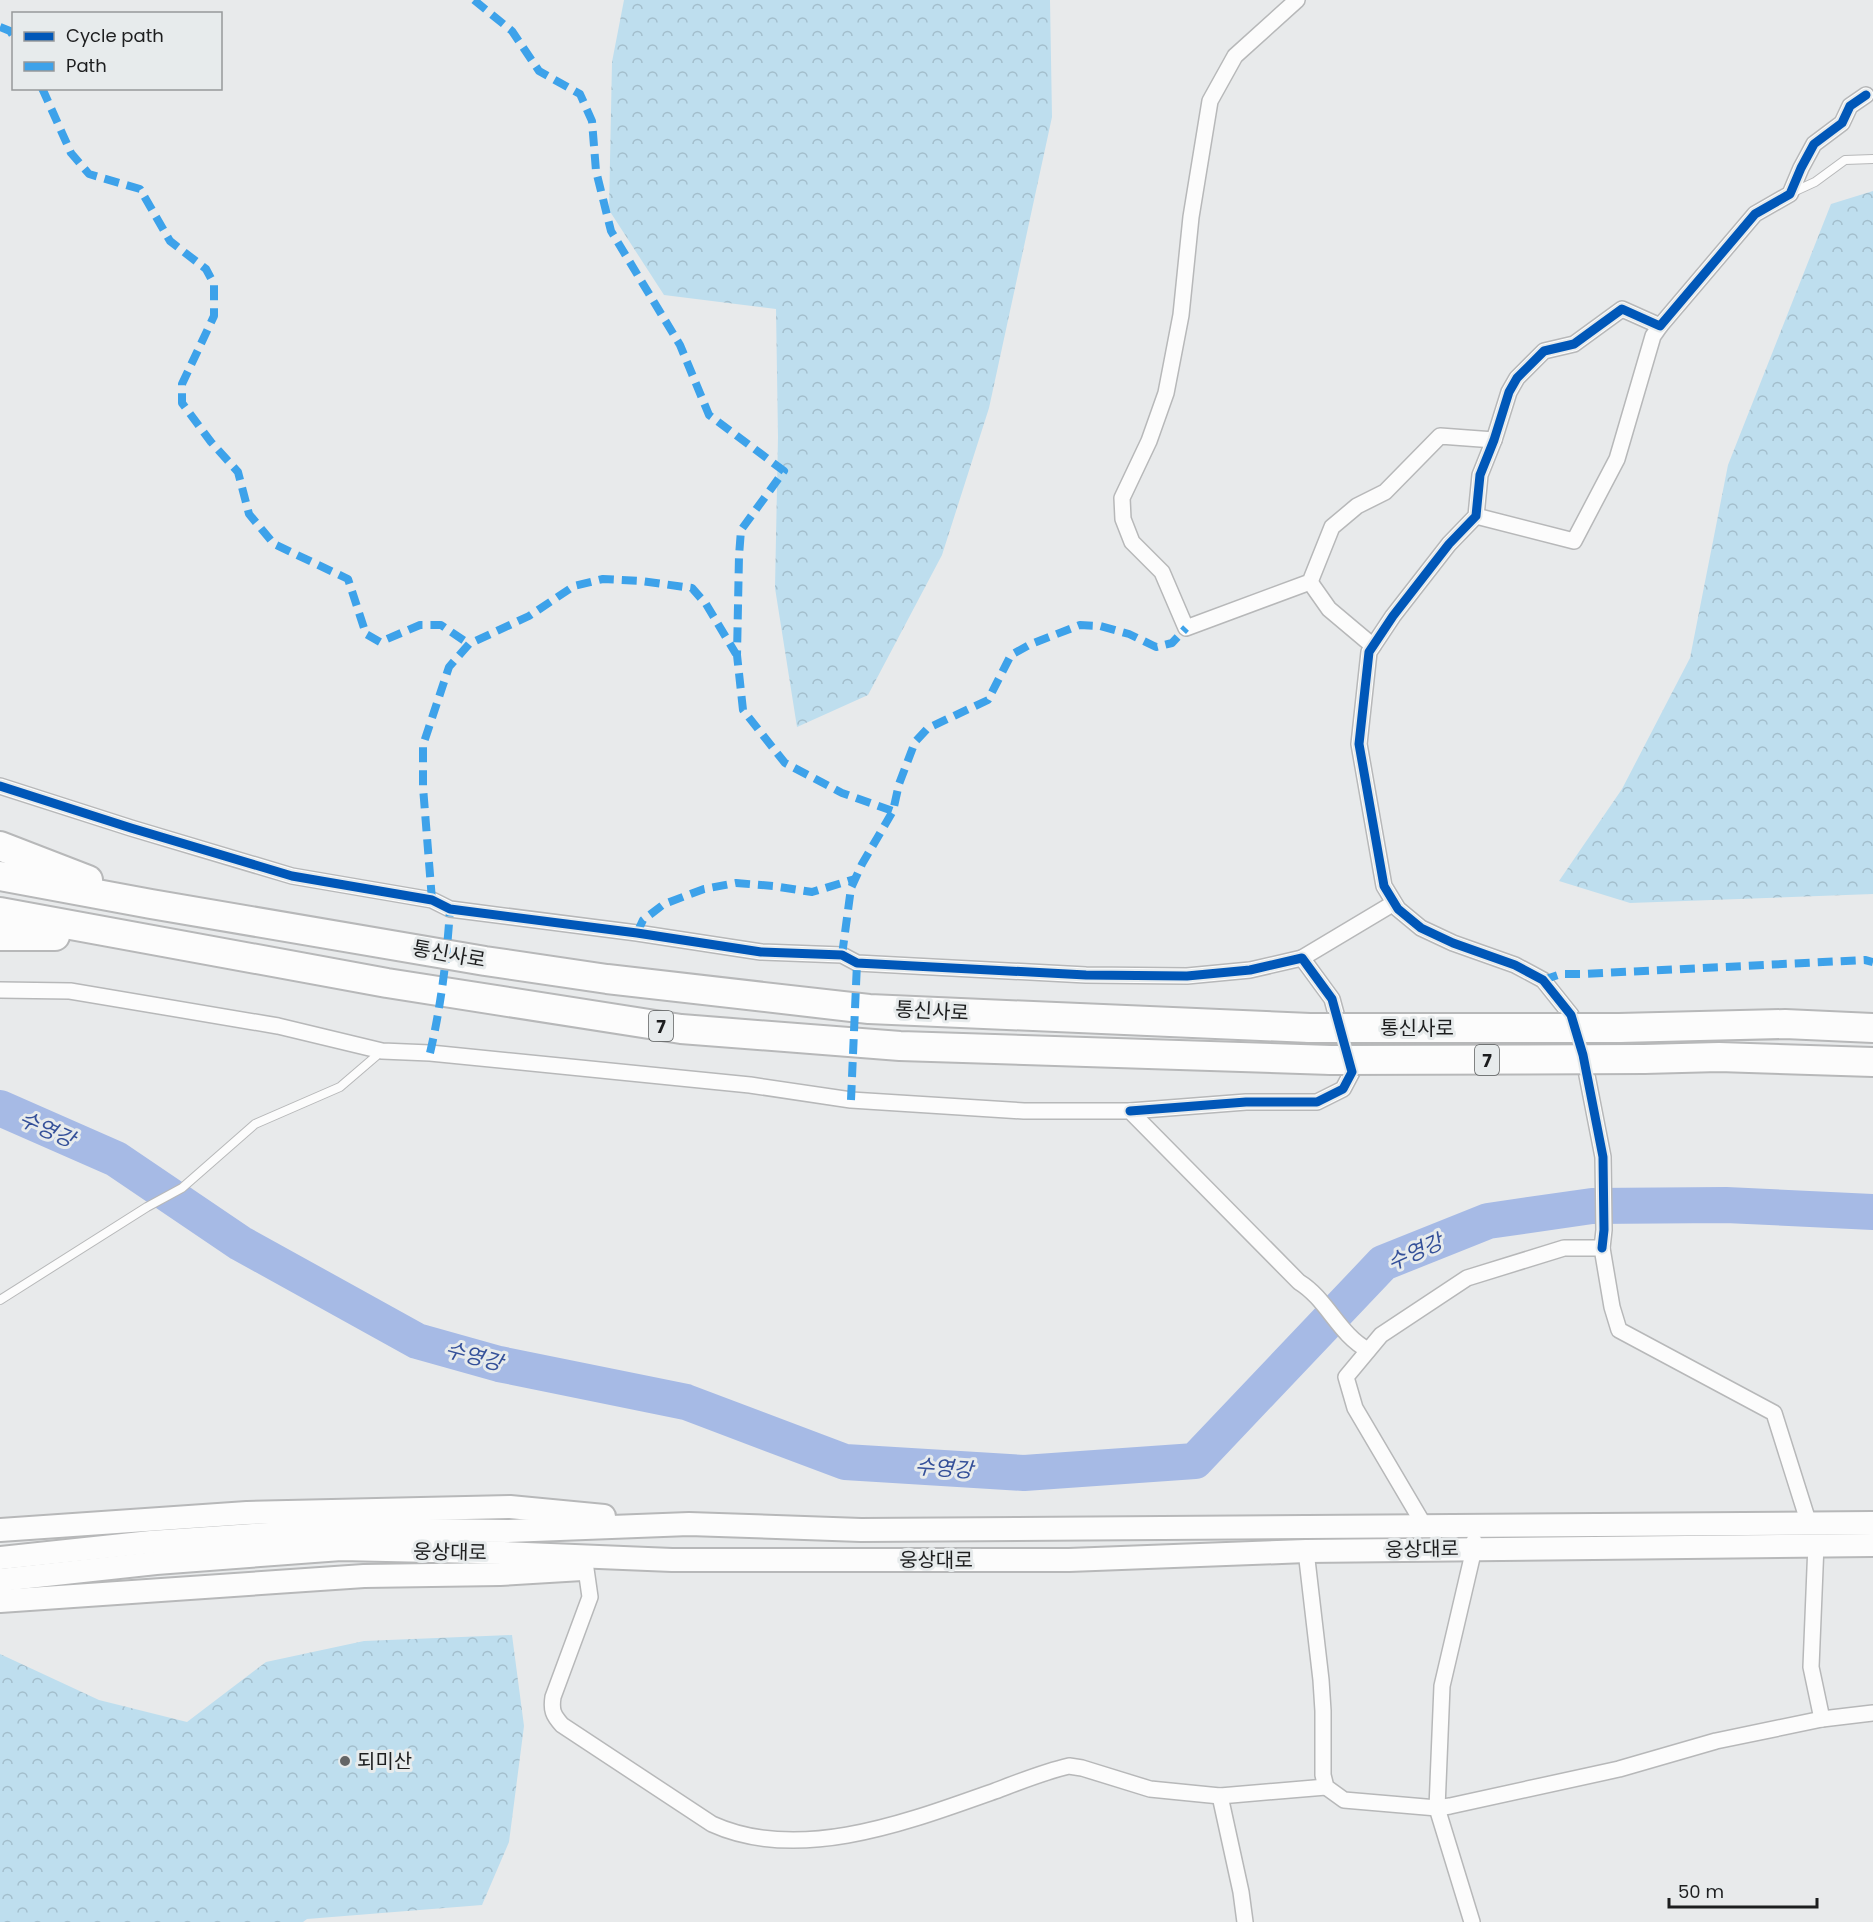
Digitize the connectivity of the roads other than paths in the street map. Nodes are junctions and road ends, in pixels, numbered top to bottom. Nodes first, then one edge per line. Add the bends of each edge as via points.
1 (1297, 0) edge
2 (1866, 94) dead end
3 (1873, 159) edge
4 (1790, 194) junction
5 (1660, 326) junction
6 (1494, 440) junction
7 (1476, 516) junction
8 (1310, 582) junction
9 (1373, 646) junction
10 (0, 786) edge
11 (0, 846) edge
12 (0, 876) edge
13 (1394, 903) junction
14 (151, 904) junction
15 (0, 912) edge
16 (128, 935) junction
17 (0, 936) edge
18 (1302, 958) junction
19 (0, 990) edge
20 (1873, 1028) edge
21 (382, 1051) junction
22 (1873, 1062) edge
23 (1130, 1111) junction
24 (1602, 1248) junction
25 (0, 1300) edge
26 (1362, 1347) junction
27 (1873, 1523) edge
28 (689, 1524) junction
29 (1424, 1525) junction
30 (1473, 1525) junction
31 (0, 1530) edge
32 (1812, 1534) junction
33 (1873, 1545) edge
34 (1474, 1549) junction
35 (1306, 1551) junction
36 (0, 1558) edge
37 (672, 1560) junction
38 (586, 1569) junction
39 (0, 1580) edge
40 (0, 1602) edge
41 (1873, 1713) edge
42 (1822, 1719) junction
43 (1326, 1787) junction
44 (1220, 1796) junction
45 (1437, 1808) junction
46 (1245, 1922) edge
47 (1472, 1922) edge

1 - 8 street via 1236,56 1210,101 1191,217 1181,315 1166,393 1122,498 1123,519 1132,542 1162,572 1185,628
2 - 4 street via 1850,106 1842,123 1814,144
3 - 4 lane via 1845,160
4 - 5 street via 1755,214
5 - 6 street via 1622,309 1574,344 1544,351 1517,378 1509,392
5 - 7 street via 1653,336 1617,459 1574,541
6 - 7 street via 1480,475
6 - 8 street via 1440,436 1385,492 1357,506 1332,527
7 - 9 street via 1449,544
8 - 9 street via 1329,609
9 - 13 street via 1369,652 1359,744 1383,886
10 - 18 street via 292,876 432,900 450,909 761,952 842,955 857,963 1086,975 1187,976 1250,970
11 - 14 highway
12 - 14 highway, 통신사로 / 7
13 - 18 street
13 - 24 street via 1421,928 1543,980 1570,1015 1583,1055 1602,1157
14 - 20 highway, 통신사로 / 7, bridge via 607,980 869,1009 1310,1028 1785,1024
15 - 16 highway, 통신사로 / 7
16 - 17 highway
16 - 22 highway, 통신사로 / 7, bridge via 387,983 681,1029 900,1046 1331,1060 1719,1057
18 - 23 street via 1332,999 1352,1072 1343,1089 1317,1102 1246,1102
19 - 21 street via 70,991 278,1026
21 - 23 street via 750,1085 851,1100 1024,1111
21 - 25 lane via 339,1087 255,1124 182,1188
23 - 26 street via 1299,1282 1311,1289
24 - 26 street via 1563,1248 1467,1278
24 - 32 street via 1619,1330 1774,1413
26 - 29 street via 1346,1377 1355,1408
27 - 32 main road, 웅상대로
28 - 29 main road, 웅상대로 via 861,1530
28 - 31 main road via 510,1507 247,1513
28 - 36 main road, 웅상대로 via 507,1531 340,1529 151,1542
29 - 30 main road, 웅상대로
30 - 32 main road, 웅상대로
30 - 34 street
32 - 33 main road, 웅상대로
32 - 34 main road, 웅상대로
32 - 42 street via 1811,1667
34 - 35 main road, 웅상대로
34 - 45 street via 1442,1686
35 - 37 main road, 웅상대로 via 1069,1560
35 - 43 street via 1321,1680
37 - 38 main road
37 - 39 main road, 웅상대로 via 341,1549
38 - 40 main road via 364,1576
38 - 44 street via 590,1597 553,1697 554,1717 702,1818 729,1832 805,1839 868,1831 923,1817 1069,1766 1150,1788
41 - 42 street
42 - 45 street via 1716,1740 1619,1769
43 - 44 street
43 - 45 street via 1344,1800
44 - 46 street
45 - 47 street

